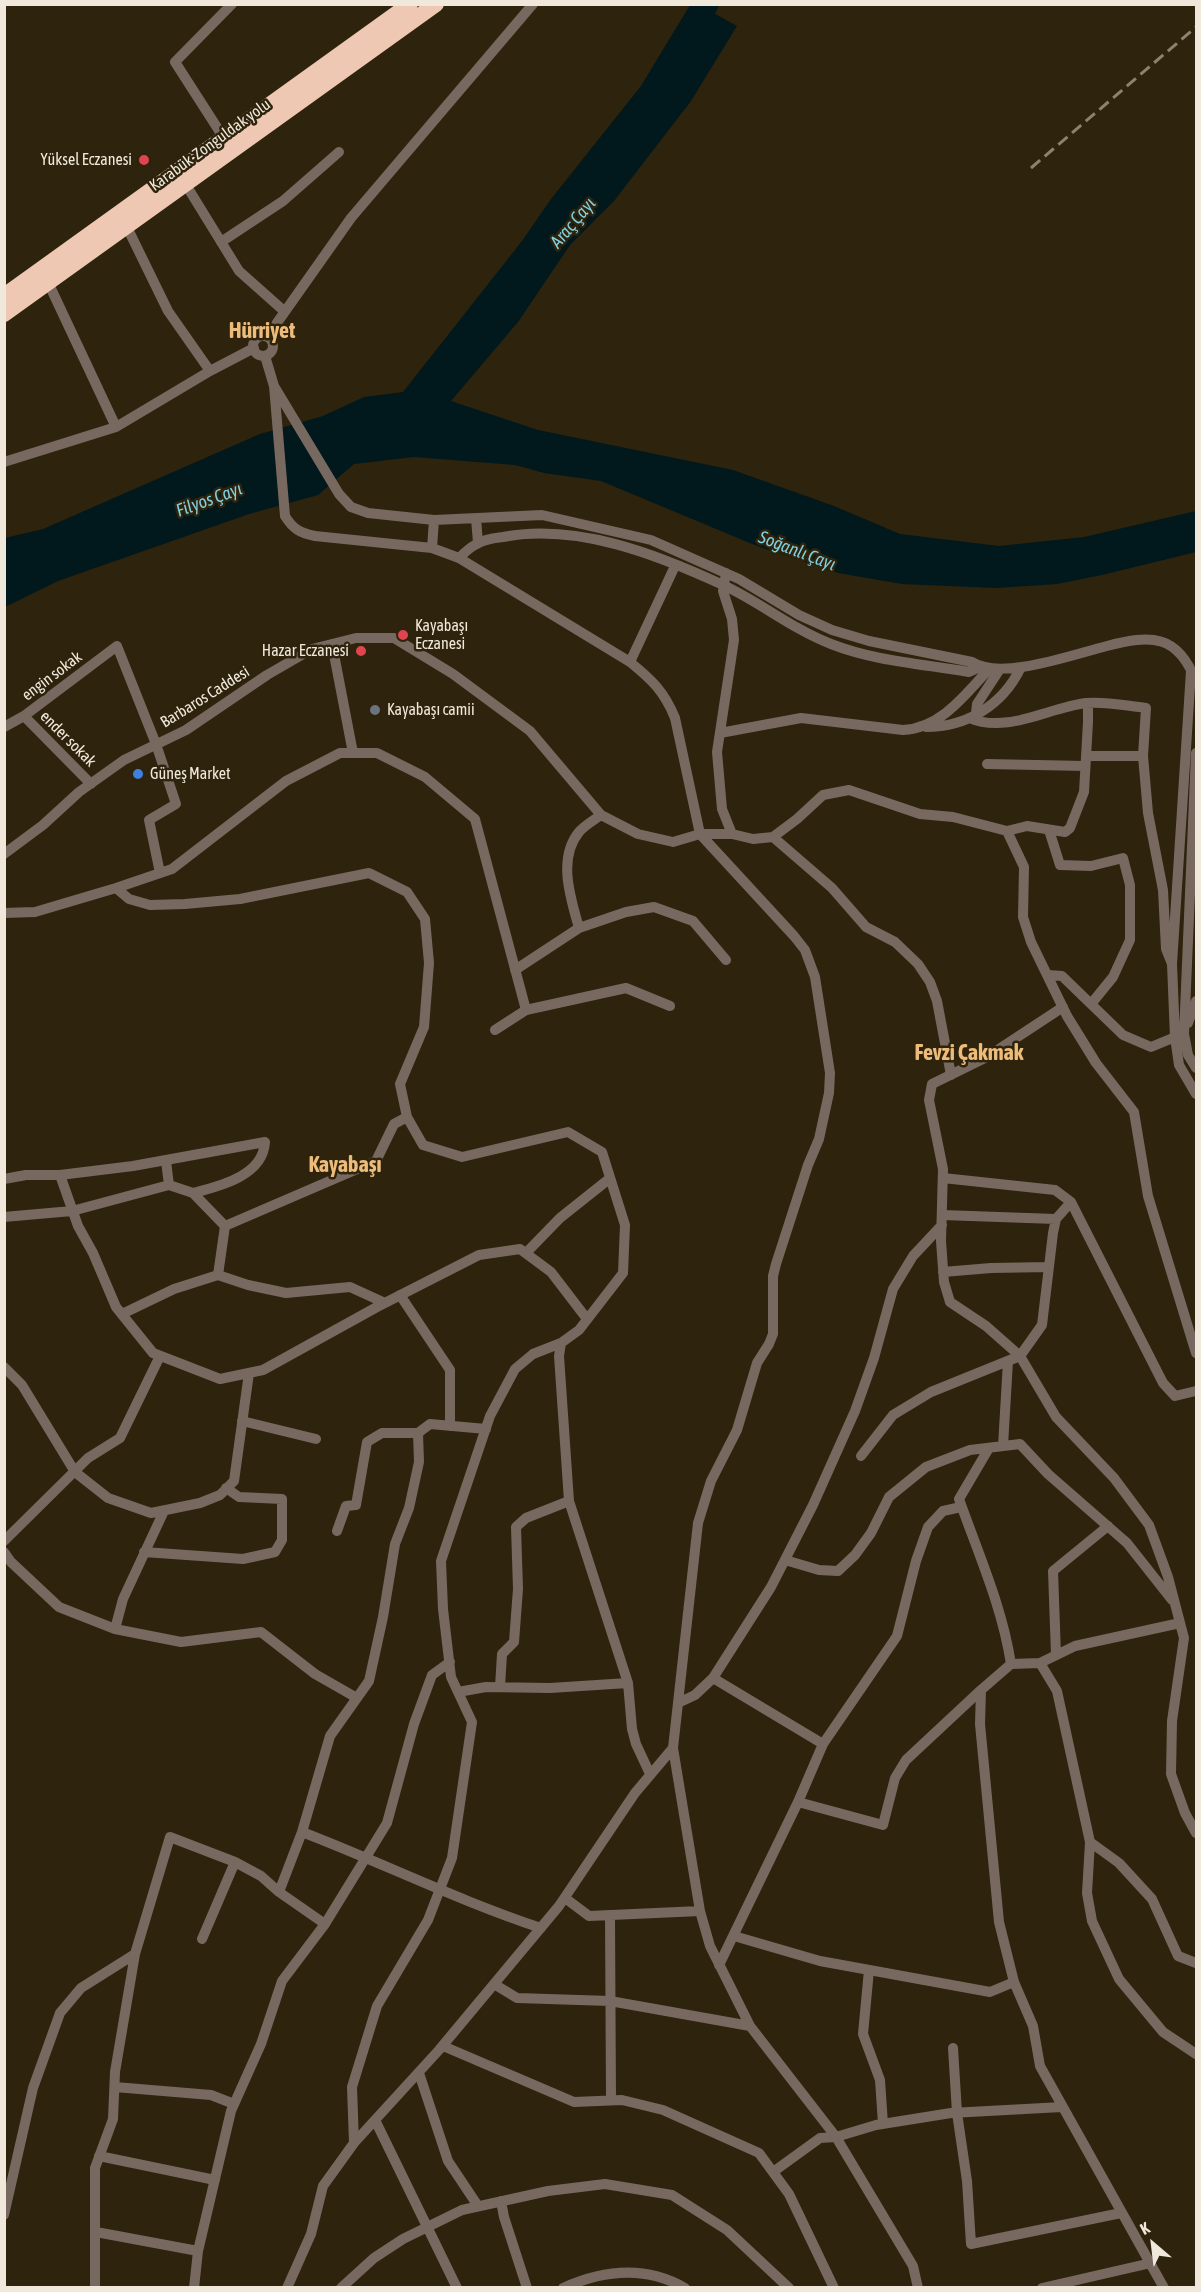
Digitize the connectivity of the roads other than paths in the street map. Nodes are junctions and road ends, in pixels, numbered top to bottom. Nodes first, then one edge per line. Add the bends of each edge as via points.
1 (232, 4) edge
2 (410, 4) edge
3 (436, 4) edge
4 (532, 4) edge
5 (228, 145) junction
6 (339, 152) dead end
7 (182, 178) junction
8 (124, 220) junction
9 (221, 242) junction
10 (45, 276) junction
11 (4, 296) edge
12 (284, 311) junction
13 (4, 314) edge
14 (267, 337) junction
15 (254, 348) junction
16 (265, 356) junction
17 (210, 371) junction
18 (274, 386) junction
19 (116, 427) junction
20 (4, 462) edge
21 (476, 518) junction
22 (434, 520) junction
23 (478, 543) junction
24 (432, 548) junction
25 (459, 558) junction
26 (675, 566) junction
27 (726, 573) junction
28 (723, 585) junction
29 (332, 644) junction
30 (630, 662) junction
31 (1194, 667) edge
32 (989, 668) junction
33 (1021, 668) junction
34 (1197, 682) edge
35 (1088, 703) junction
36 (24, 716) junction
37 (972, 716) junction
38 (4, 727) edge
39 (924, 727) junction
40 (720, 733) junction
41 (156, 744) junction
42 (353, 753) junction
43 (1197, 753) edge
44 (1143, 756) junction
45 (1085, 761) junction
46 (987, 764) dead end
47 (1196, 769) edge
48 (91, 784) junction
49 (601, 814) junction
50 (1049, 830) junction
51 (1007, 831) junction
52 (700, 834) junction
53 (732, 834) junction
54 (772, 837) junction
55 (4, 854) edge
56 (160, 873) junction
57 (116, 888) junction
58 (4, 913) edge
59 (579, 928) junction
60 (726, 960) dead end
61 (1172, 964) junction
62 (515, 970) junction
63 (1048, 975) junction
64 (1197, 1001) edge
65 (1091, 1004) junction
66 (670, 1006) dead end
67 (1063, 1007) junction
68 (526, 1010) junction
69 (495, 1030) dead end
70 (1180, 1036) junction
71 (1197, 1068) edge
72 (951, 1075) junction
73 (1197, 1094) edge
74 (407, 1117) junction
75 (165, 1161) junction
76 (60, 1175) junction
77 (943, 1178) junction
78 (4, 1179) edge
79 (609, 1179) junction
80 (169, 1185) junction
81 (193, 1193) junction
82 (1071, 1202) junction
83 (72, 1212) junction
84 (4, 1217) edge
85 (1056, 1219) junction
86 (942, 1220) junction
87 (225, 1226) junction
88 (526, 1253) junction
89 (1048, 1268) junction
90 (943, 1272) junction
91 (218, 1275) junction
92 (400, 1295) junction
93 (386, 1302) junction
94 (122, 1314) junction
95 (587, 1319) junction
96 (561, 1343) junction
97 (1197, 1353) edge
98 (160, 1356) junction
99 (1020, 1356) junction
100 (1008, 1360) junction
101 (4, 1367) edge
102 (249, 1373) junction
103 (1197, 1391) edge
104 (242, 1421) junction
105 (450, 1426) junction
106 (486, 1430) junction
107 (418, 1433) junction
108 (316, 1439) dead end
109 (1003, 1446) junction
110 (988, 1448) junction
111 (861, 1456) dead end
112 (75, 1472) junction
113 (226, 1488) junction
114 (568, 1501) junction
115 (961, 1507) junction
116 (164, 1510) junction
117 (1108, 1526) junction
118 (337, 1531) dead end
119 (4, 1541) edge
120 (4, 1552) edge
121 (144, 1552) junction
122 (785, 1560) junction
123 (1176, 1605) junction
124 (1180, 1623) junction
125 (115, 1629) junction
126 (1056, 1655) junction
127 (450, 1662) junction
128 (1040, 1663) junction
129 (1011, 1664) junction
130 (713, 1678) junction
131 (628, 1683) junction
132 (500, 1687) junction
133 (981, 1690) junction
134 (458, 1692) junction
135 (357, 1698) junction
136 (678, 1704) junction
137 (823, 1744) junction
138 (673, 1748) junction
139 (650, 1774) junction
140 (798, 1802) junction
141 (303, 1832) junction
142 (1197, 1833) edge
143 (1090, 1842) junction
144 (366, 1857) junction
145 (235, 1863) junction
146 (440, 1891) junction
147 (279, 1892) junction
148 (565, 1898) junction
149 (700, 1911) junction
150 (610, 1915) junction
151 (325, 1924) junction
152 (541, 1928) junction
153 (734, 1936) junction
154 (202, 1940) dead end
155 (135, 1954) junction
156 (1197, 1963) edge
157 (719, 1965) junction
158 (869, 1970) junction
159 (1014, 1982) junction
160 (494, 1984) junction
161 (610, 2001) junction
162 (750, 2026) junction
163 (443, 2046) junction
164 (953, 2048) dead end
165 (1197, 2054) edge
166 (419, 2073) junction
167 (115, 2086) junction
168 (611, 2100) junction
169 (234, 2104) junction
170 (1062, 2107) junction
171 (957, 2113) junction
172 (375, 2120) junction
173 (883, 2124) junction
174 (836, 2137) junction
175 (354, 2143) junction
176 (99, 2156) junction
177 (773, 2172) junction
178 (215, 2180) junction
179 (501, 2201) junction
180 (478, 2206) junction
181 (1121, 2213) junction
182 (4, 2215) edge
183 (428, 2226) junction
184 (96, 2232) junction
185 (198, 2251) junction
186 (1151, 2263) junction
187 (95, 2288) edge
188 (194, 2288) edge
189 (287, 2288) edge
190 (341, 2288) edge
191 (458, 2288) edge
192 (527, 2288) edge
193 (563, 2288) edge
194 (685, 2288) edge
195 (789, 2288) edge
196 (834, 2288) edge
197 (918, 2288) edge
198 (1042, 2288) edge
199 (1164, 2288) edge

1 - 5 street via 175,62
2 - 5 highway, Karabük-Zonguldak yolu
3 - 5 highway, Karabük-Zonguldak yolu
4 - 12 street via 351,218
5 - 7 highway, Karabük-Zonguldak yolu
6 - 9 street via 283,201
7 - 8 highway, Karabük-Zonguldak yolu
7 - 9 street
8 - 10 highway, Karabük-Zonguldak yolu
8 - 17 street via 168,311
9 - 12 street via 239,271
10 - 11 highway, Karabük-Zonguldak yolu
10 - 13 highway, Karabük-Zonguldak yolu
10 - 19 street
12 - 14 street
14 - 15 street via 259,337
14 - 16 street via 273,345
15 - 16 street
15 - 17 street
16 - 18 street
17 - 19 street
18 - 22 street via 339,494 351,507 368,513
18 - 24 street via 285,516 291,527 315,536
19 - 20 street
21 - 22 street
21 - 23 street
21 - 27 street via 542,515 624,533 651,540
22 - 24 street
23 - 25 street
23 - 26 street via 527,533 570,534
24 - 25 street
25 - 30 street
26 - 28 street
26 - 30 street
27 - 28 street
27 - 32 street via 831,630
28 - 32 street via 810,635 845,650 969,672
28 - 40 street via 734,640
29 - 41 street, Barbaros Caddesi via 312,650 267,675 186,730
29 - 42 street
29 - 49 street, Barbaros Caddesi via 356,638 394,638 453,674 530,731
30 - 52 street via 657,685 671,709
31 - 33 street via 1165,642 1144,638
31 - 34 street
31 - 61 street
32 - 33 street
32 - 37 street
32 - 39 street via 947,711
33 - 37 street via 1004,695
35 - 37 street via 1002,724 982,723
35 - 44 street via 1146,708
35 - 45 street
36 - 38 street, engin sokak
36 - 41 street, engin sokak via 117,646
36 - 48 street, ender sokak
37 - 39 street via 944,727
39 - 40 street via 903,730 801,718
40 - 53 street via 717,752 722,809
41 - 48 street, Barbaros Caddesi via 124,760
41 - 56 street via 176,804 149,820
42 - 56 street via 340,753 286,781 172,869
42 - 62 street via 377,753 425,777 475,819
43 - 47 street
44 - 45 street
44 - 61 street via 1148,813 1163,890 1166,949
45 - 46 street
45 - 50 street via 1084,792 1070,828 1065,832
47 - 70 street
48 - 55 street, Barbaros Caddesi
49 - 52 street, Barbaros Caddesi via 638,834 673,842
49 - 59 street via 578,833 568,856 568,889
50 - 51 street via 1027,826
50 - 65 street via 1060,865 1091,866 1123,858 1130,885 1130,940 1113,977
51 - 54 street via 953,817 920,814 849,790 823,795
51 - 63 street via 1024,867 1023,917
52 - 53 street, Barbaros Caddesi
52 - 136 street via 805,950 815,977 830,1073 819,1139 773,1276 773,1334 757,1363 737,1430 711,1481 698,1523
53 - 54 street, Barbaros Caddesi via 753,839
54 - 72 street via 832,888 866,927 895,942 918,964 937,1001
56 - 57 street
57 - 58 street via 35,912
57 - 74 street via 129,899 150,904 185,904 240,899 369,873 407,892 425,919 429,963 424,1027 400,1084
59 - 60 street via 654,907 693,921
59 - 62 street
61 - 70 street
62 - 68 street
63 - 65 street via 1062,976
63 - 67 street
64 - 70 street
65 - 70 street via 1123,1035 1151,1047
66 - 68 street via 626,987
67 - 72 street via 987,1057
67 - 97 street via 1095,1063 1134,1112 1148,1196
68 - 69 street
70 - 71 street
70 - 73 street via 1179,1065
72 - 77 street via 932,1084 929,1100
74 - 79 street via 423,1145 462,1157 568,1132 602,1152
74 - 87 street via 394,1124 376,1161
75 - 76 street
75 - 80 street
75 - 81 street via 265,1142 261,1157 245,1173 223,1186
76 - 78 street
76 - 83 street
77 - 82 street via 1055,1190
77 - 86 street
79 - 88 street via 560,1218
79 - 95 street via 625,1225 623,1273
80 - 81 street
80 - 83 street
81 - 87 street
82 - 85 street
82 - 103 street via 1163,1383 1175,1396
83 - 84 street
83 - 94 street
85 - 86 street
85 - 89 street
86 - 90 street
86 - 122 street via 893,1289 855,1411
87 - 91 street
88 - 92 street via 520,1249 479,1255
88 - 95 street via 551,1272
89 - 90 street
89 - 99 street via 1042,1325
90 - 99 street via 950,1302
91 - 93 street via 286,1293 350,1287
91 - 94 street via 174,1288
92 - 93 street
92 - 105 street via 450,1370
93 - 102 street via 263,1370
94 - 98 street via 153,1353
95 - 96 street
96 - 106 street via 533,1354 515,1370
96 - 114 street
98 - 102 street via 220,1379
98 - 112 street via 120,1438 88,1458
99 - 100 street
99 - 123 street via 1056,1417 1114,1478 1149,1525
100 - 109 street
100 - 111 street via 931,1392 893,1415
101 - 112 street via 22,1385
102 - 104 street
104 - 108 street
104 - 113 street via 234,1481
105 - 106 street
105 - 107 street via 430,1424
106 - 127 street via 441,1561
107 - 118 street via 382,1433 367,1442 356,1505 346,1506
107 - 135 street via 419,1462 409,1508 395,1544 369,1681
109 - 110 street
109 - 117 street via 1020,1444
110 - 115 street via 958,1499
110 - 122 street via 970,1450 926,1467 889,1497 855,1555 838,1571
112 - 116 street via 108,1498 151,1513
112 - 119 street
113 - 116 street via 220,1495 200,1503
113 - 121 street via 239,1497 282,1499 282,1540 275,1552 243,1558
114 - 131 street
114 - 132 street via 526,1518 516,1527 518,1589 514,1642 502,1654
115 - 129 street via 994,1595
115 - 137 street via 943,1511 928,1527 897,1636
116 - 121 street
117 - 123 street via 1127,1543
117 - 126 street via 1053,1571
120 - 125 street via 59,1607
121 - 125 street via 123,1599
122 - 130 street
123 - 124 street
124 - 126 street via 1075,1646
124 - 142 street via 1184,1638 1172,1721 1171,1774
125 - 135 street via 181,1642 261,1632 315,1674
126 - 128 street
127 - 134 street
127 - 144 street via 432,1675 387,1823
128 - 129 street
128 - 143 street via 1057,1690
129 - 133 street
130 - 136 street
130 - 137 street
131 - 132 street
131 - 139 street via 632,1729
132 - 134 street
133 - 140 street via 906,1760 896,1778 883,1825
133 - 159 street via 980,1724 994,1878 999,1922
134 - 146 street via 472,1722 452,1858
135 - 141 street via 330,1736
136 - 138 street
137 - 140 street
138 - 139 street
138 - 149 street
139 - 148 street
140 - 153 street
141 - 144 street
141 - 147 street
143 - 156 street via 1119,1863 1152,1899 1178,1956
143 - 165 street via 1087,1893 1092,1921 1119,1979 1163,2032
144 - 146 street
144 - 151 street
145 - 147 street via 261,1876
145 - 154 street
145 - 155 street via 170,1837
146 - 152 street
146 - 175 street via 428,1920 377,2006 352,2087
147 - 151 street
148 - 150 street via 589,1916
148 - 152 street
149 - 150 street
149 - 157 street
150 - 161 street
151 - 169 street via 282,1981 261,2044
152 - 160 street
153 - 157 street
153 - 158 street via 820,1961
155 - 167 street
155 - 182 street via 81,1988 60,2013 33,2088
157 - 162 street
158 - 159 street via 990,1992
158 - 173 street via 863,2034 880,2080
159 - 170 street via 1033,2026 1040,2066
160 - 161 street via 517,1998
160 - 163 street
161 - 162 street
161 - 168 street
162 - 174 street
163 - 166 street
163 - 168 street via 574,2102
164 - 171 street
166 - 172 street
166 - 180 street via 448,2161
167 - 169 street via 211,2095
167 - 176 street via 113,2120
168 - 177 street via 663,2110 759,2153
169 - 178 street
170 - 171 street
170 - 181 street
171 - 173 street
171 - 181 street via 971,2244
172 - 175 street
172 - 183 street
173 - 174 street
174 - 177 street via 820,2138
174 - 197 street via 913,2266
175 - 189 street via 323,2186 311,2234
176 - 178 street
176 - 184 street via 95,2168
177 - 196 street via 789,2194
178 - 185 street
179 - 180 street
179 - 192 street
179 - 195 street via 605,2184 672,2195 727,2230
180 - 183 street
181 - 186 street
183 - 190 street via 374,2258
183 - 191 street
184 - 185 street
184 - 187 street
185 - 188 street
186 - 198 street
186 - 199 street
193 - 194 street via 592,2276 627,2272 657,2276

